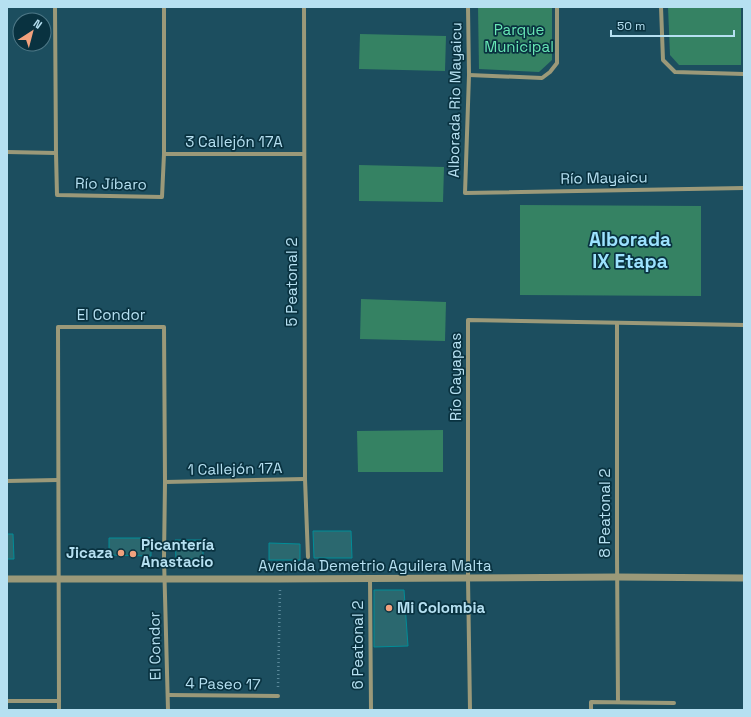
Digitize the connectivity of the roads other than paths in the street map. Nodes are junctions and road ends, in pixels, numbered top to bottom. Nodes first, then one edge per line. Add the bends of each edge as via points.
1 (55, 7) edge
2 (164, 7) edge
3 (304, 7) edge
4 (468, 7) edge
5 (557, 7) edge
6 (661, 7) edge
7 (744, 74) edge
8 (469, 75) junction
9 (7, 152) edge
10 (56, 153) junction
11 (164, 154) junction
12 (304, 154) junction
13 (744, 188) edge
14 (465, 193) joint
15 (617, 323) junction
16 (744, 325) edge
17 (58, 480) junction
18 (305, 480) junction
19 (7, 481) edge
20 (165, 482) junction
21 (308, 557) dead end
22 (617, 577) junction
23 (468, 578) junction
24 (744, 578) edge
25 (7, 579) edge
26 (59, 579) junction
27 (165, 579) junction
28 (370, 579) junction
29 (168, 695) junction
30 (278, 696) road end
31 (7, 701) edge
32 (59, 701) junction
33 (618, 702) junction
34 (674, 703) dead end
35 (59, 710) edge
36 (168, 710) edge
37 (371, 710) edge
38 (470, 710) edge
39 (591, 710) edge

1 - 10 street, Río Jíbaro
2 - 11 street, Río Jíbaro
3 - 12 street, 5 Peatonal 2
4 - 8 street, Alborada Rio Mayaicu
5 - 8 street via 557,63 550,72 542,78
6 - 7 street via 663,60 675,72
8 - 14 street, Alborada Rio Mayaicu
9 - 10 street
10 - 11 street, Río Jíbaro via 57,195 147,197 162,197
11 - 12 street, 3 Callejón 17A
12 - 18 street, 5 Peatonal 2
13 - 14 street, Río Mayaicu
15 - 16 street, Río Cayapas
15 - 22 street, 8 Peatonal 2
15 - 23 street, Río Cayapas via 468,320
17 - 19 street
17 - 20 street, El Condor via 58,326 164,327
17 - 26 street, El Condor
18 - 20 street, 1 Callejón 17A
18 - 21 street, 5 Peatonal 2
20 - 27 street, El Condor
22 - 23 street, Avenida Demetrio Aguilera Malta
22 - 24 street, Avenida Demetrio Aguilera Malta
22 - 33 street, 8 Peatonal 2
23 - 28 street, Avenida Demetrio Aguilera Malta
23 - 38 street, Río Cayapas
25 - 26 street, Avenida Demetrio Aguilera Malta
26 - 27 street, Avenida Demetrio Aguilera Malta
26 - 32 street, El Condor
27 - 28 street, Avenida Demetrio Aguilera Malta
27 - 29 street, El Condor
28 - 37 street, 6 Peatonal 2
29 - 30 street, 4 Paseo 17
29 - 36 street, El Condor
31 - 32 street
32 - 35 street, El Condor
33 - 34 street
33 - 39 street via 591,702

